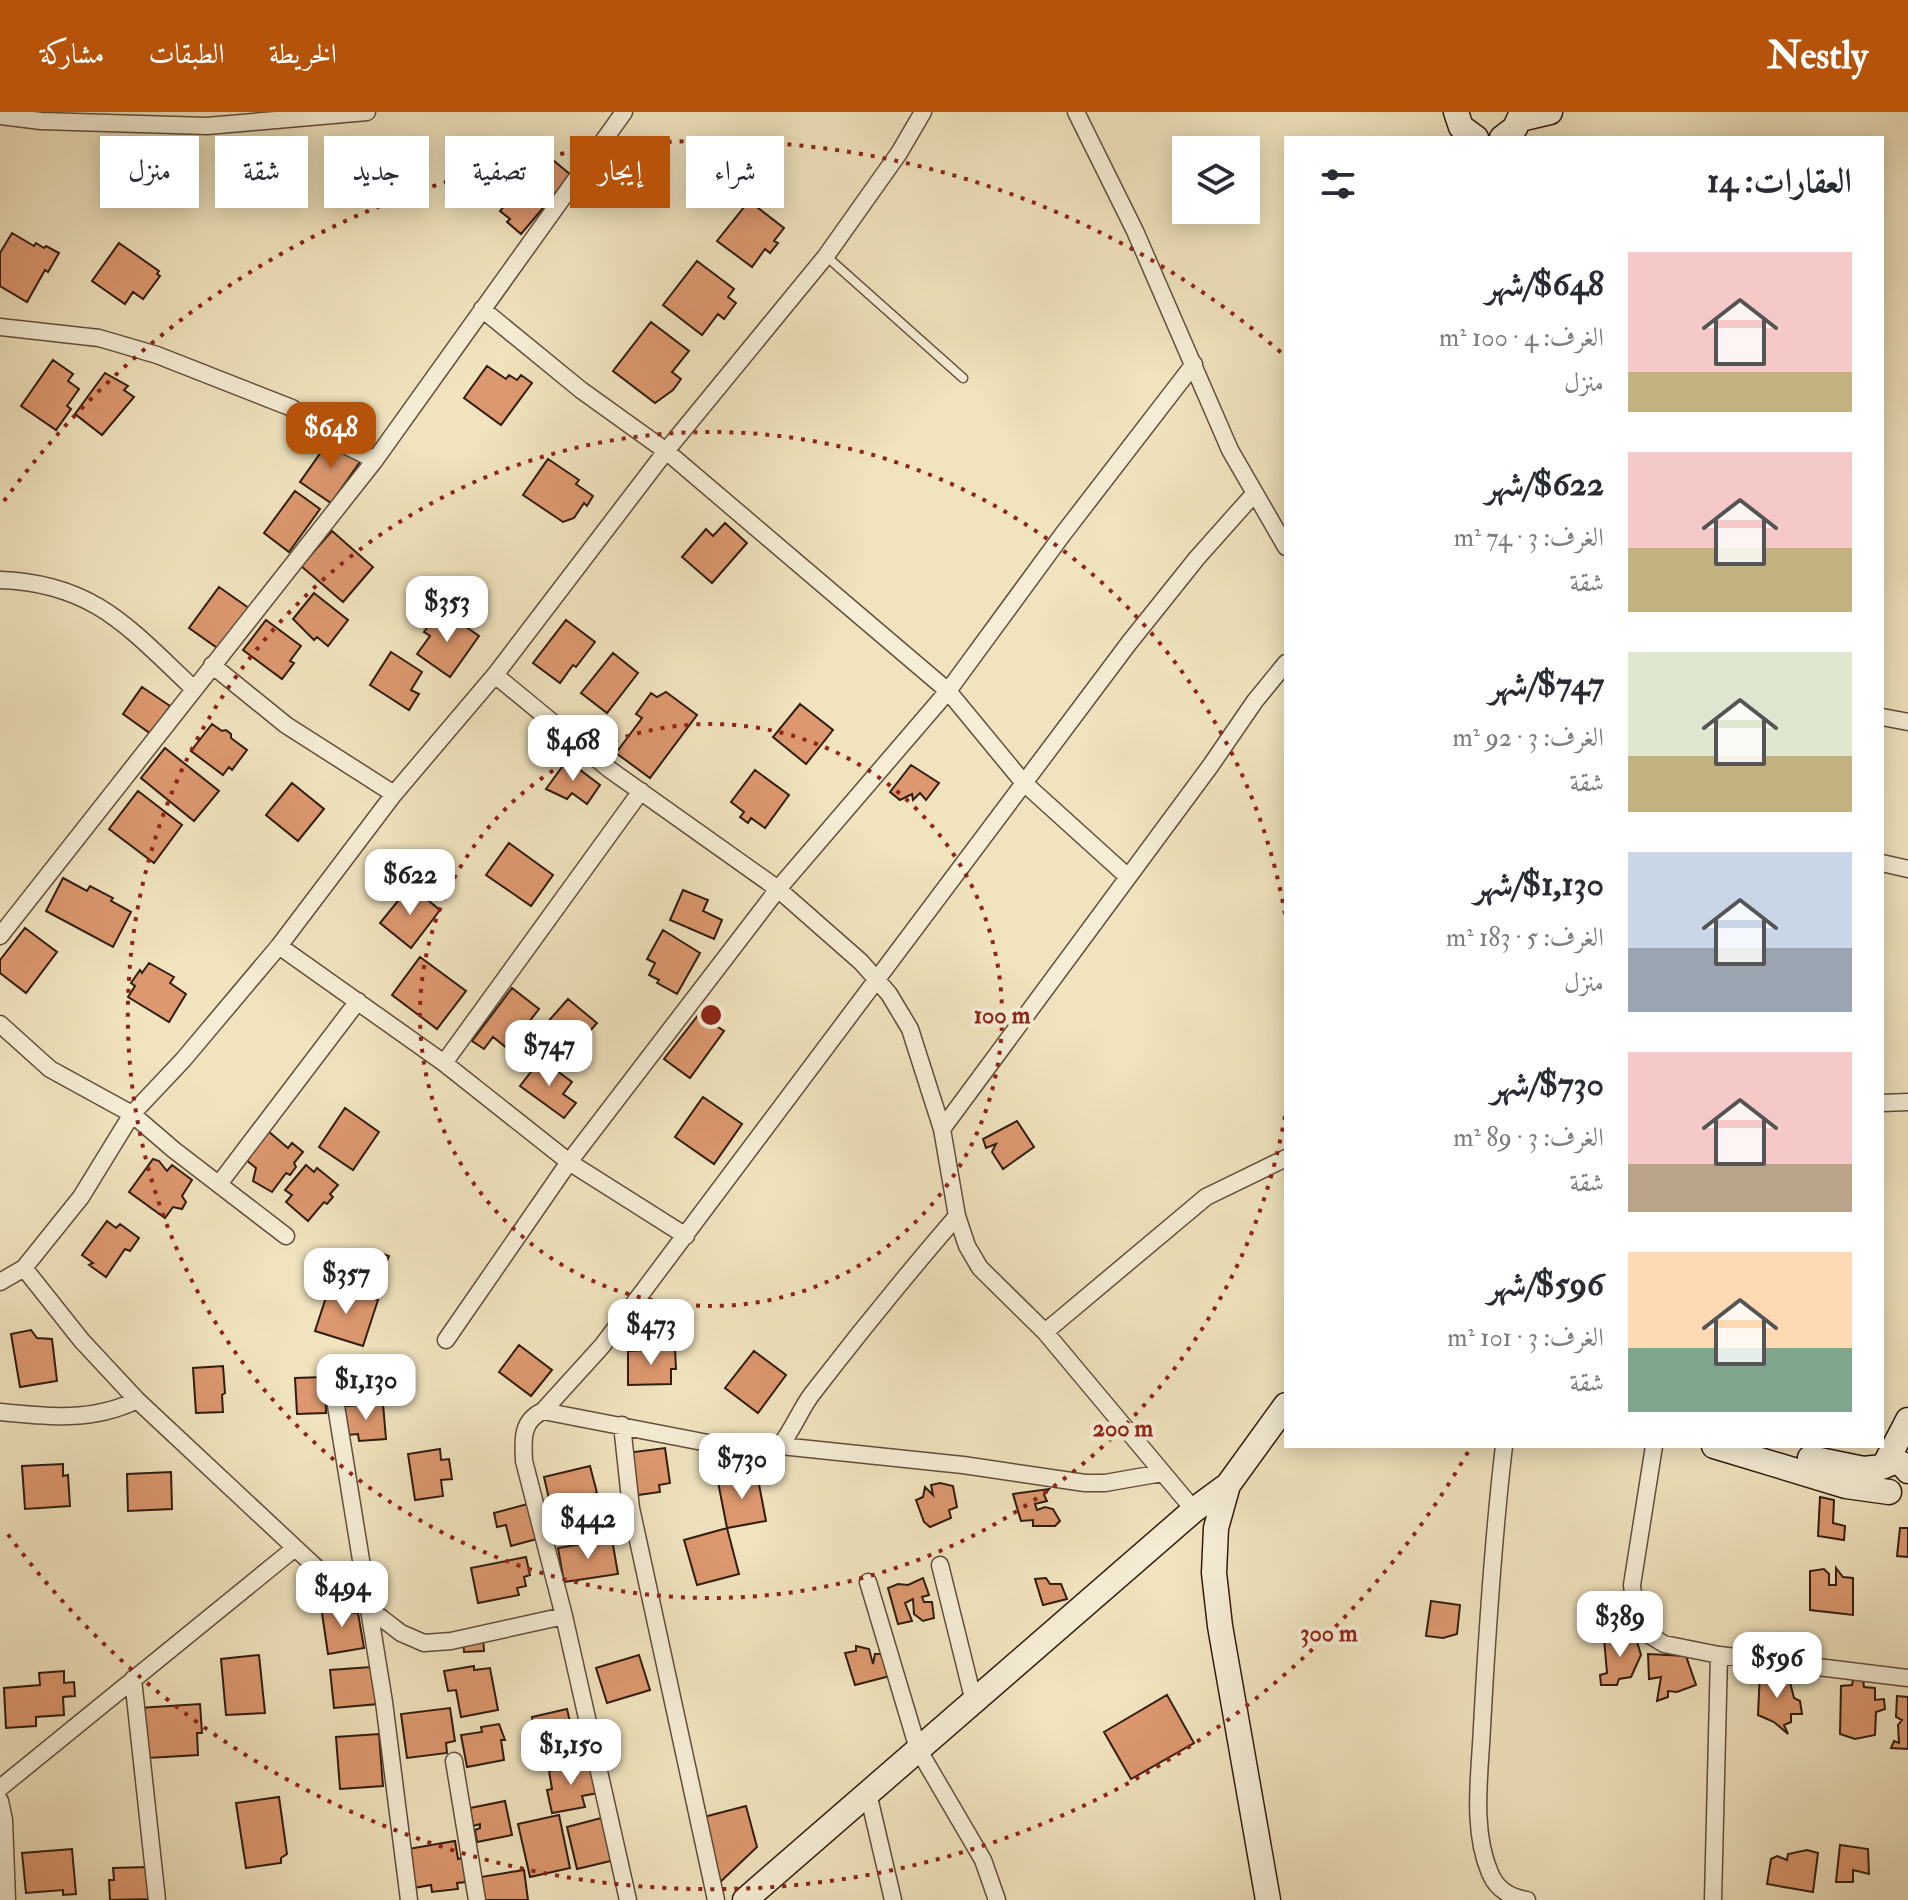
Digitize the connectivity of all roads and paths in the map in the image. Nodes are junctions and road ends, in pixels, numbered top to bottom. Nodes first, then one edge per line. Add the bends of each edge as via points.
1 (218, 112) edge
2 (367, 112) edge
3 (624, 112) edge
4 (923, 112) edge
5 (1076, 112) edge
6 (1550, 112) edge
7 (1521, 115) edge
8 (0, 116) edge
9 (207, 126) junction
10 (1505, 136) edge
11 (826, 256) junction
12 (482, 309) junction
13 (0, 327) edge
14 (1194, 364) junction
15 (963, 378) dead end
16 (666, 451) junction
17 (375, 460) junction
18 (1254, 494) junction
19 (1284, 544) edge
20 (0, 580) edge
21 (212, 665) junction
22 (1284, 665) edge
23 (495, 675) junction
24 (194, 689) junction
25 (948, 691) junction
26 (1884, 717) edge
27 (1908, 722) edge
28 (1023, 782) junction
29 (641, 791) junction
30 (394, 794) junction
31 (1884, 863) edge
32 (1908, 869) edge
33 (1128, 877) junction
34 (778, 889) junction
35 (0, 936) edge
36 (279, 946) junction
37 (876, 979) junction
38 (358, 1001) junction
39 (0, 1024) edge
40 (444, 1063) junction
41 (1908, 1102) edge
42 (1884, 1103) edge
43 (132, 1114) junction
44 (942, 1129) junction
45 (1284, 1159) edge
46 (569, 1162) junction
47 (219, 1184) junction
48 (957, 1216) junction
49 (286, 1236) dead end
50 (686, 1236) junction
51 (24, 1268) junction
52 (0, 1282) edge
53 (1045, 1332) junction
54 (446, 1340) dead end
55 (332, 1381) dead end
56 (137, 1400) junction
57 (1284, 1401) edge
58 (543, 1411) junction
59 (0, 1412) edge
60 (1908, 1420) edge
61 (622, 1425) junction
62 (781, 1446) junction
63 (1504, 1448) edge
64 (1654, 1448) edge
65 (1721, 1448) edge
66 (1776, 1448) edge
67 (1162, 1473) junction
68 (1897, 1480) edge
69 (1228, 1485) junction
70 (1194, 1510) junction
71 (295, 1548) junction
72 (940, 1565) dead end
73 (868, 1582) dead end
74 (369, 1610) junction
75 (564, 1616) junction
76 (1719, 1655) junction
77 (1908, 1678) edge
78 (133, 1679) junction
79 (974, 1702) junction
80 (918, 1749) junction
81 (454, 1761) dead end
82 (0, 1788) edge
83 (868, 1793) junction
84 (0, 1801) edge
85 (7, 1900) edge
86 (157, 1900) edge
87 (409, 1900) edge
88 (477, 1900) edge
89 (628, 1900) edge
90 (716, 1900) edge
91 (745, 1900) edge
92 (893, 1900) edge
93 (997, 1900) edge
94 (1268, 1900) edge
95 (1527, 1900) edge
96 (1713, 1900) edge

1 - 9 street
2 - 9 street
3 - 12 street
4 - 11 street
5 - 14 street
6 - 7 street
7 - 10 street
8 - 9 street
11 - 15 lane
11 - 16 street
12 - 16 street
12 - 17 street
13 - 17 street via 99,338 157,355 292,408 331,438
14 - 18 street
14 - 25 street
16 - 23 street
16 - 25 street
17 - 21 street
18 - 19 street
18 - 28 street via 1197,558
20 - 24 street via 61,588 103,608
21 - 24 street
21 - 30 street via 286,725
22 - 33 street
23 - 29 street
23 - 30 street
24 - 35 street
25 - 28 street
25 - 34 street
26 - 27 street
28 - 33 street
28 - 37 street
29 - 34 street
29 - 40 street
30 - 36 street
31 - 32 street
33 - 44 street
34 - 37 street
34 - 46 street
36 - 38 street
36 - 43 street
37 - 44 street via 910,1029
37 - 50 street
38 - 40 street
38 - 47 street
39 - 43 street via 50,1069
40 - 46 street
41 - 42 street
43 - 47 street
43 - 51 street via 81,1197
44 - 48 street
45 - 53 street via 1206,1197
46 - 50 street
46 - 54 street
47 - 49 street
48 - 53 street via 980,1268
48 - 62 street via 810,1397
50 - 58 street via 602,1346
51 - 52 street
51 - 56 street
53 - 67 street
55 - 74 street
56 - 59 street via 72,1417
56 - 71 street
57 - 69 street
58 - 61 street
58 - 75 street via 527,1425 524,1461
60 - 68 street
61 - 62 street via 760,1454 770,1455
61 - 90 street via 631,1508
62 - 67 street via 1085,1483
63 - 95 street via 1478,1807 1490,1875 1502,1891
64 - 76 street via 1632,1585 1635,1613 1646,1633 1664,1644
65 - 68 street via 1846,1486
66 - 68 street
67 - 70 street
69 - 70 street
69 - 94 street via 1216,1528 1214,1573
70 - 79 street
71 - 74 street
71 - 78 street
72 - 79 street
73 - 80 street
74 - 75 street via 416,1641 430,1643
74 - 87 street
75 - 89 street
76 - 77 street
76 - 96 street
78 - 82 street
78 - 86 street
79 - 80 street
80 - 83 street
80 - 93 street via 983,1860
81 - 88 street
83 - 91 street
83 - 92 street
84 - 85 street

